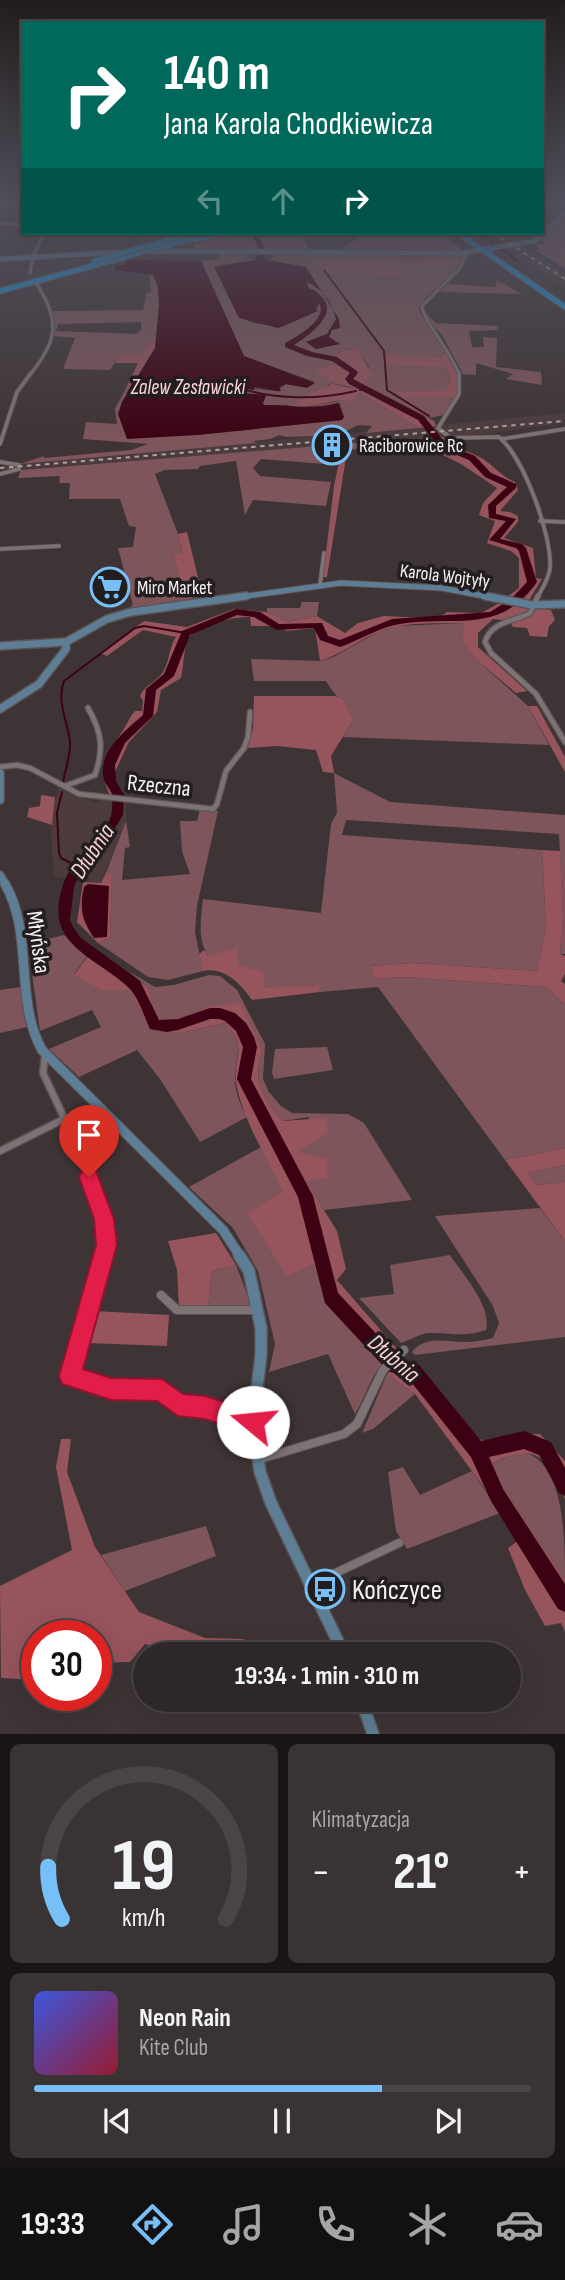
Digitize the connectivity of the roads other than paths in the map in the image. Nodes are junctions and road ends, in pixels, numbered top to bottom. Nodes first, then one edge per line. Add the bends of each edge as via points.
1 (23, 282) edge
2 (447, 282) edge
3 (530, 282) edge
4 (537, 282) edge
5 (37, 284) dead end
6 (0, 288) edge
7 (565, 299) edge
8 (565, 307) edge
9 (565, 429) edge
10 (502, 439) junction
11 (0, 444) edge
12 (0, 462) edge
13 (0, 474) edge
14 (540, 521) junction
15 (565, 522) edge
16 (59, 546) dead end
17 (0, 549) edge
18 (324, 553) dead end
19 (320, 585) junction
20 (528, 604) junction
21 (565, 604) edge
22 (66, 642) junction
23 (0, 646) edge
24 (88, 708) dead end
25 (0, 709) edge
26 (250, 712) dead end
27 (565, 743) edge
28 (0, 767) edge
29 (0, 773) edge
30 (65, 786) junction
31 (0, 800) edge
32 (0, 875) edge
33 (45, 1055) junction
34 (64, 1119) junction
35 (0, 1151) edge
36 (161, 1295) dead end
37 (258, 1310) junction
38 (404, 1350) dead end
39 (253, 1422) junction
40 (257, 1460) junction
41 (399, 1544) dead end
42 (310, 1584) junction
43 (338, 1642) edge
44 (365, 1712) edge
45 (373, 1734) edge

1 - 6 highway
2 - 10 street via 421,311 437,330 460,376 459,395 438,428 451,438 489,435
3 - 8 highway
4 - 7 highway
5 - 11 street via 50,305 53,330 49,350 21,384
9 - 10 street
10 - 14 street via 519,461
12 - 13 street via 19,467
14 - 15 street
14 - 20 street via 550,568
16 - 17 street
18 - 19 street
19 - 20 street, Karola Wojtyły via 433,587
19 - 22 street, Karola Wojtyły via 122,614
20 - 21 street, Karola Wojtyły
20 - 27 street via 527,615 489,630 485,644 536,694
22 - 23 street
22 - 25 street via 66,649 39,684
24 - 30 street via 101,729 103,753 94,775
26 - 30 street, Rzeczna via 248,737 223,779 216,808 79,794
28 - 30 street, Rzeczna via 30,768
29 - 31 street
32 - 33 street, Młyńska via 18,920 30,1026
33 - 34 street via 42,1068
33 - 37 street, Młyńska via 231,1239 249,1271
34 - 35 street
34 - 39 street via 104,1219 106,1245 70,1376 111,1389 162,1390 178,1405 205,1407
36 - 37 street via 177,1310
37 - 39 street, Młyńska via 261,1355
38 - 40 street via 383,1370 357,1423 344,1434
39 - 40 street, Młyńska
40 - 42 street, Młyńska via 267,1493
41 - 42 street
42 - 43 street, Młyńska
44 - 45 street

